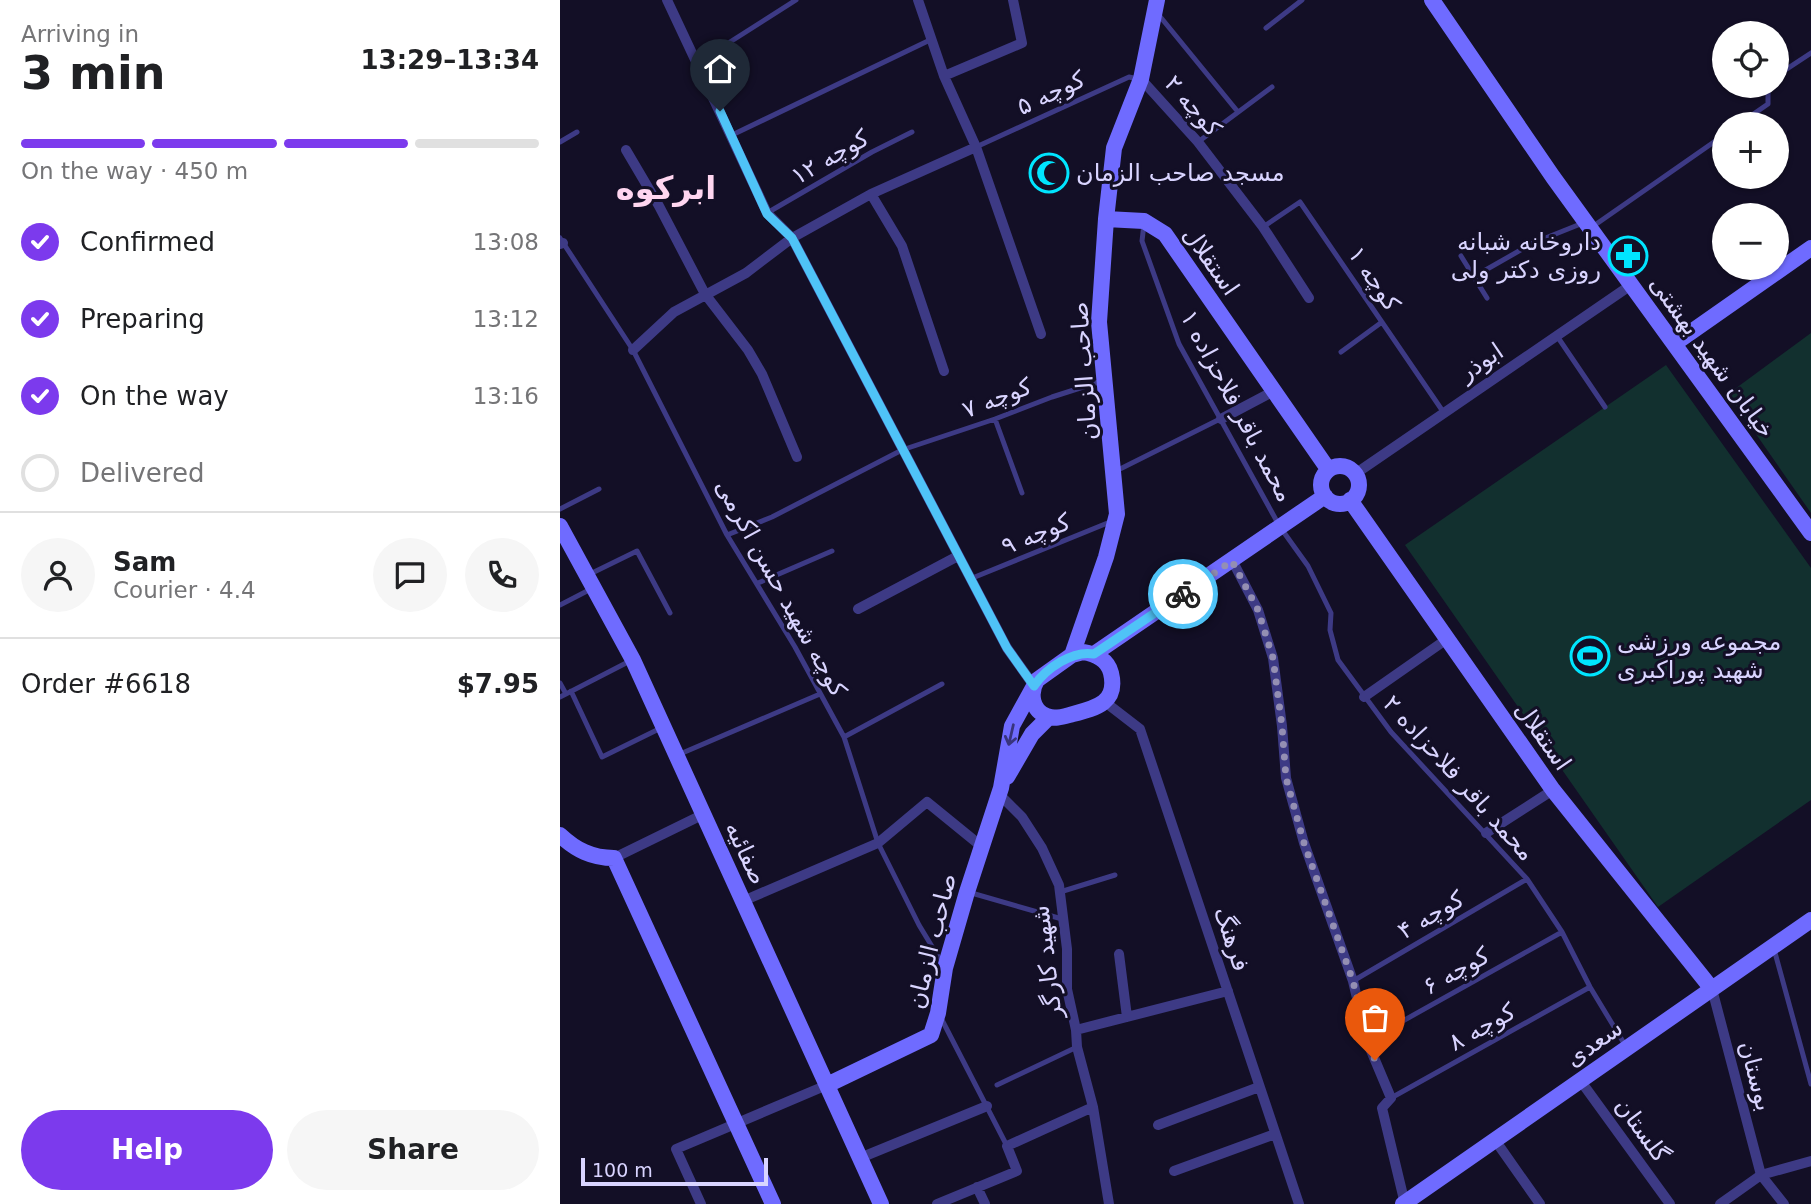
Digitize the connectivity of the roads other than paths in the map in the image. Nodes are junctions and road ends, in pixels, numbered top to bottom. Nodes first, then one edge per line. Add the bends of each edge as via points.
1 (667, 0) edge
2 (796, 0) edge
3 (918, 0) edge
4 (1013, 0) edge
5 (1302, 0) edge
6 (1432, 0) edge
7 (1156, 5) edge
8 (1266, 28) dead end
9 (930, 40) junction
10 (1811, 53) edge
11 (697, 63) junction
12 (1789, 67) edge
13 (944, 76) junction
14 (1141, 79) junction
15 (1272, 87) dead end
16 (1768, 98) edge
17 (1238, 112) junction
18 (1756, 112) edge
19 (577, 132) dead end
20 (912, 132) dead end
21 (732, 135) junction
22 (560, 142) edge
23 (1198, 142) junction
24 (1712, 143) edge
25 (976, 147) junction
26 (626, 150) dead end
27 (871, 194) junction
28 (767, 214) junction
29 (1106, 219) junction
30 (1144, 221) junction
31 (1588, 225) junction
32 (1263, 227) junction
33 (792, 238) junction
34 (561, 242) edge
35 (1811, 248) edge
36 (1461, 256) dead end
37 (1475, 276) junction
38 (1632, 285) junction
39 (705, 294) junction
40 (1309, 298) dead end
41 (1487, 298) dead end
42 (1382, 322) junction
43 (1041, 334) dead end
44 (1557, 336) junction
45 (1674, 344) junction
46 (633, 350) junction
47 (1341, 352) dead end
48 (944, 371) dead end
49 (1105, 380) junction
50 (1274, 391) junction
51 (1605, 407) dead end
52 (1444, 413) junction
53 (995, 419) junction
54 (1221, 419) junction
55 (902, 450) junction
56 (797, 457) dead end
57 (1328, 470) junction
58 (1114, 473) junction
59 (1355, 474) junction
60 (599, 489) dead end
61 (1022, 494) dead end
62 (1325, 496) junction
63 (1350, 500) junction
64 (560, 509) edge
65 (1115, 520) junction
66 (560, 526) edge
67 (1280, 527) junction
68 (1811, 533) edge
69 (727, 535) junction
70 (832, 551) dead end
71 (958, 556) junction
72 (1232, 561) junction
73 (970, 579) junction
74 (590, 582) junction
75 (758, 583) junction
76 (560, 605) edge
77 (858, 609) dead end
78 (670, 613) dead end
79 (1447, 639) junction
80 (1094, 654) junction
81 (1072, 655) junction
82 (633, 660) junction
83 (560, 683) edge
84 (942, 684) dead end
85 (1034, 686) junction
86 (566, 694) edge
87 (820, 694) junction
88 (1364, 697) junction
89 (1105, 702) junction
90 (1049, 718) junction
91 (663, 726) junction
92 (844, 737) junction
93 (677, 755) junction
94 (1553, 790) junction
95 (1000, 791) junction
96 (704, 814) junction
97 (1486, 833) junction
98 (560, 835) edge
99 (878, 843) junction
100 (981, 846) junction
101 (614, 858) junction
102 (1115, 875) dead end
103 (1527, 879) junction
104 (967, 892) junction
105 (1060, 892) junction
106 (743, 901) junction
107 (1062, 919) junction
108 (1811, 920) edge
109 (1562, 932) junction
110 (1773, 946) junction
111 (1119, 954) dead end
112 (945, 968) junction
113 (1353, 981) junction
114 (1590, 987) junction
115 (1712, 989) junction
116 (1228, 991) junction
117 (938, 1013) junction
118 (1127, 1017) junction
119 (1076, 1030) junction
120 (1367, 1041) junction
121 (1077, 1047) junction
122 (1627, 1048) junction
123 (1580, 1080) junction
124 (1811, 1084) edge
125 (827, 1085) junction
126 (997, 1086) dead end
127 (1259, 1087) junction
128 (1391, 1098) junction
129 (987, 1107) junction
130 (1093, 1107) junction
131 (738, 1123) junction
132 (1158, 1125) dead end
133 (1275, 1134) junction
134 (1495, 1140) junction
135 (1007, 1146) junction
136 (860, 1158) junction
137 (1811, 1161) edge
138 (1174, 1171) dead end
139 (1760, 1175) junction
140 (977, 1187) junction
141 (701, 1204) edge
142 (773, 1204) edge
143 (881, 1204) edge
144 (937, 1204) edge
145 (985, 1204) edge
146 (1109, 1204) edge
147 (1298, 1204) edge
148 (1404, 1204) edge
149 (1540, 1204) edge
150 (1670, 1204) edge
151 (1720, 1204) edge
152 (1784, 1204) edge

1 - 11 street
2 - 11 lane
3 - 9 street
4 - 13 street via 1022,43
5 - 8 lane
6 - 31 street, خیابان شهید بهشتی
7 - 14 street, صاحب الزمان
7 - 17 lane
9 - 13 street
9 - 21 lane
10 - 12 lane
11 - 21 street
13 - 25 street
14 - 23 street, کوچه ۲
14 - 25 lane, کوچه ۵ via 1129,77
14 - 29 street, صاحب الزمان via 1114,148
15 - 17 lane
16 - 18 lane via 1768,104
17 - 23 lane
19 - 22 lane
20 - 28 lane, کوچه ۱۲
21 - 28 street
23 - 32 street, کوچه ۲
24 - 31 lane
25 - 27 street
25 - 43 street
26 - 39 street
27 - 33 street
27 - 48 street via 901,246
28 - 33 street
29 - 30 street, استقلال
29 - 49 street, صاحب الزمان via 1099,322
30 - 50 street, استقلال via 1165,234
30 - 54 lane, محمد باقر فلاحزاده ۱ via 1142,242 1179,344
31 - 37 lane via 1533,243
31 - 38 street, خیابان شهید بهشتی
32 - 40 street, کوچه ۲
32 - 42 lane, کوچه ۱ via 1300,202
33 - 39 street via 746,273
33 - 55 street
34 - 46 lane, کوچه شهید حسن اکرمی
35 - 45 street
36 - 37 lane
37 - 41 lane
38 - 44 street, ابوذر
38 - 45 street, خیابان شهید بهشتی
39 - 46 street via 674,312
39 - 56 street via 748,350
42 - 47 lane
42 - 52 lane, کوچه ۱
44 - 51 lane
44 - 52 street, ابوذر
45 - 68 street, خیابان شهید بهشتی
46 - 69 lane, کوچه شهید حسن اکرمی
49 - 53 lane, کوچه ۷
49 - 58 street, صاحب الزمان
50 - 54 street
50 - 57 street, استقلال
52 - 59 street, ابوذر
53 - 55 lane, کوچه ۷
53 - 61 lane
54 - 58 lane
54 - 67 lane, محمد باقر فلاحزاده ۱
55 - 69 lane, کوچه ۷
55 - 71 street
57 - 59 street via 1341,465
57 - 62 street via 1322,477
58 - 65 street, صاحب الزمان
59 - 63 street via 1357,492
60 - 64 lane
62 - 63 street via 1338,504
62 - 67 street
63 - 79 street, استقلال
65 - 73 lane, کوچه ۹
65 - 81 street, صاحب الزمان
66 - 74 street, صفائیه
67 - 72 street
67 - 88 lane, محمد باقر فلاحزاده ۲ via 1308,566 1331,613 1338,660
69 - 75 lane, کوچه شهید حسن اکرمی
70 - 75 lane
71 - 73 street
71 - 77 street
72 - 80 street
72 - 113 street via 1258,610 1273,658 1286,778
73 - 85 street via 1007,648
74 - 76 lane
74 - 78 lane via 636,551
74 - 82 street, صفائیه
75 - 87 lane, کوچه شهید حسن اکرمی
79 - 88 street
79 - 94 street, استقلال
80 - 81 street
80 - 89 street via 1110,666 1114,685
81 - 85 street
82 - 86 lane
82 - 91 street, صفائیه
83 - 86 lane
84 - 92 lane
85 - 90 street via 1032,699 1038,711
85 -> 95 street via 1012,726
86 - 91 lane via 602,757
87 - 92 lane, کوچه شهید حسن اکرمی
87 - 93 lane
88 - 97 lane, محمد باقر فلاحزاده ۲
89 - 90 street via 1094,709
89 - 116 street, فرهنگ via 1140,729
90 - 95 street via 1032,734
91 - 93 street, صفائیه
92 - 99 lane, کوچه شهید حسن اکرمی
93 - 96 street, صفائیه
94 - 97 street
94 - 115 street, استقلال
95 - 100 street, صاحب الزمان
95 - 105 street, شهید کارگر via 1042,848
96 - 101 street
96 - 106 street, صفائیه
97 - 103 lane, محمد باقر فلاحزاده ۲
98 - 101 street via 573,848 599,858
99 - 100 street via 928,802
99 - 106 street
99 - 112 lane, کوچه شهید حسن اکرمی
100 - 104 street, صاحب الزمان
101 - 131 street
102 - 105 lane
103 - 109 lane, محمد باقر فلاحزاده ۲
103 - 113 lane, کوچه ۴
104 - 107 lane
104 - 112 street, صاحب الزمان
105 - 107 street, شهید کارگر
106 - 125 street, صفائیه
107 - 119 street, شهید کارگر via 1067,989
108 - 110 street, سعدی
109 - 114 lane, محمد باقر فلاحزاده ۲
109 - 120 lane, کوچه ۶
110 - 115 street, سعدی
110 - 124 lane
111 - 118 street
112 - 117 street, صاحب الزمان
113 - 120 street
114 - 122 lane, محمد باقر فلاحزاده ۲
114 - 128 lane, کوچه ۸
115 - 122 street, سعدی
115 - 139 street, بوستان
116 - 118 street, شهید کارگر
116 - 127 street, فرهنگ
117 - 125 street, صاحب الزمان via 931,1035
117 - 129 lane
118 - 119 street, شهید کارگر
119 - 121 street
120 - 128 street
121 - 126 lane
121 - 130 street
122 - 123 street, سعدی
123 - 134 street, سعدی
123 - 150 street, گلستان
125 - 131 street
125 - 136 street, صفائیه
127 - 132 street
127 - 133 street, فرهنگ
128 - 148 street via 1382,1108
129 - 135 lane
129 - 136 street
130 - 135 street
130 - 146 street
131 - 141 street via 676,1149
131 - 142 street
133 - 138 street
133 - 147 street, فرهنگ
134 - 148 street, سعدی
134 - 149 street
135 - 140 street via 1017,1171
136 - 143 street, صفائیه
137 - 139 street
139 - 151 street
139 - 152 street
140 - 144 street
140 - 145 street

